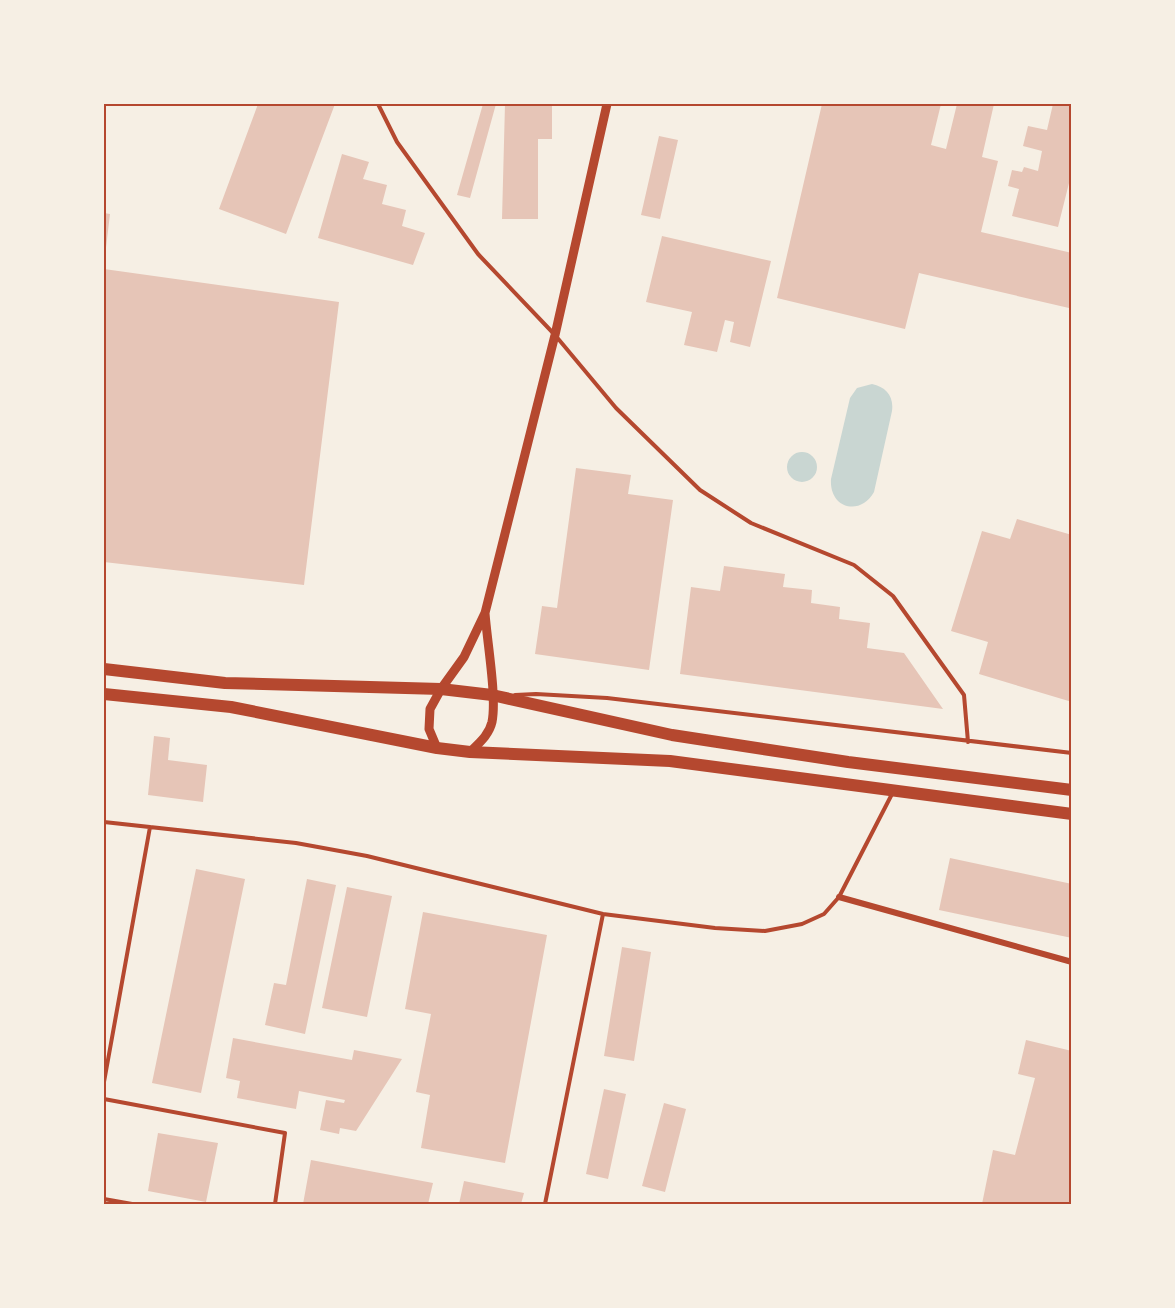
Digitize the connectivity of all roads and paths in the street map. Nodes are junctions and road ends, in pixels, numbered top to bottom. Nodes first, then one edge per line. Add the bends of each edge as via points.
1 (378, 104) edge
2 (607, 104) edge
3 (555, 335) junction
4 (485, 613) junction
5 (104, 669) edge
6 (441, 689) junction
7 (104, 694) edge
8 (492, 695) junction
9 (968, 742) junction
10 (437, 748) junction
11 (470, 752) junction
12 (1071, 753) edge
13 (1071, 790) edge
14 (894, 791) junction
15 (1071, 814) edge
16 (104, 822) edge
17 (150, 827) junction
18 (840, 897) junction
19 (603, 914) junction
20 (1071, 962) edge
21 (104, 1082) edge
22 (104, 1099) edge
23 (104, 1199) edge
24 (132, 1204) edge
25 (275, 1204) edge
26 (544, 1204) edge

1 - 3 lane via 397,142 478,254
2 - 3 street
3 - 4 street
3 - 9 lane via 616,408 700,490 751,523 855,565 893,596 964,695
4 - 6 street via 464,657
4 - 8 street
5 - 6 highway via 225,683
6 - 8 highway
6 - 10 street via 430,710 429,729
7 - 10 highway via 231,706
8 - 9 lane via 607,698
8 - 11 street via 492,722 486,736
8 - 13 highway via 672,735
9 - 12 lane
10 - 11 highway
11 - 14 highway via 670,761
14 - 15 highway
14 - 18 lane
16 - 17 lane
17 - 19 lane via 296,843 355,854
17 - 21 lane
18 - 19 lane via 824,914 802,924 765,931
18 - 20 street
19 - 26 lane
22 - 25 lane via 285,1133
23 - 24 lane

